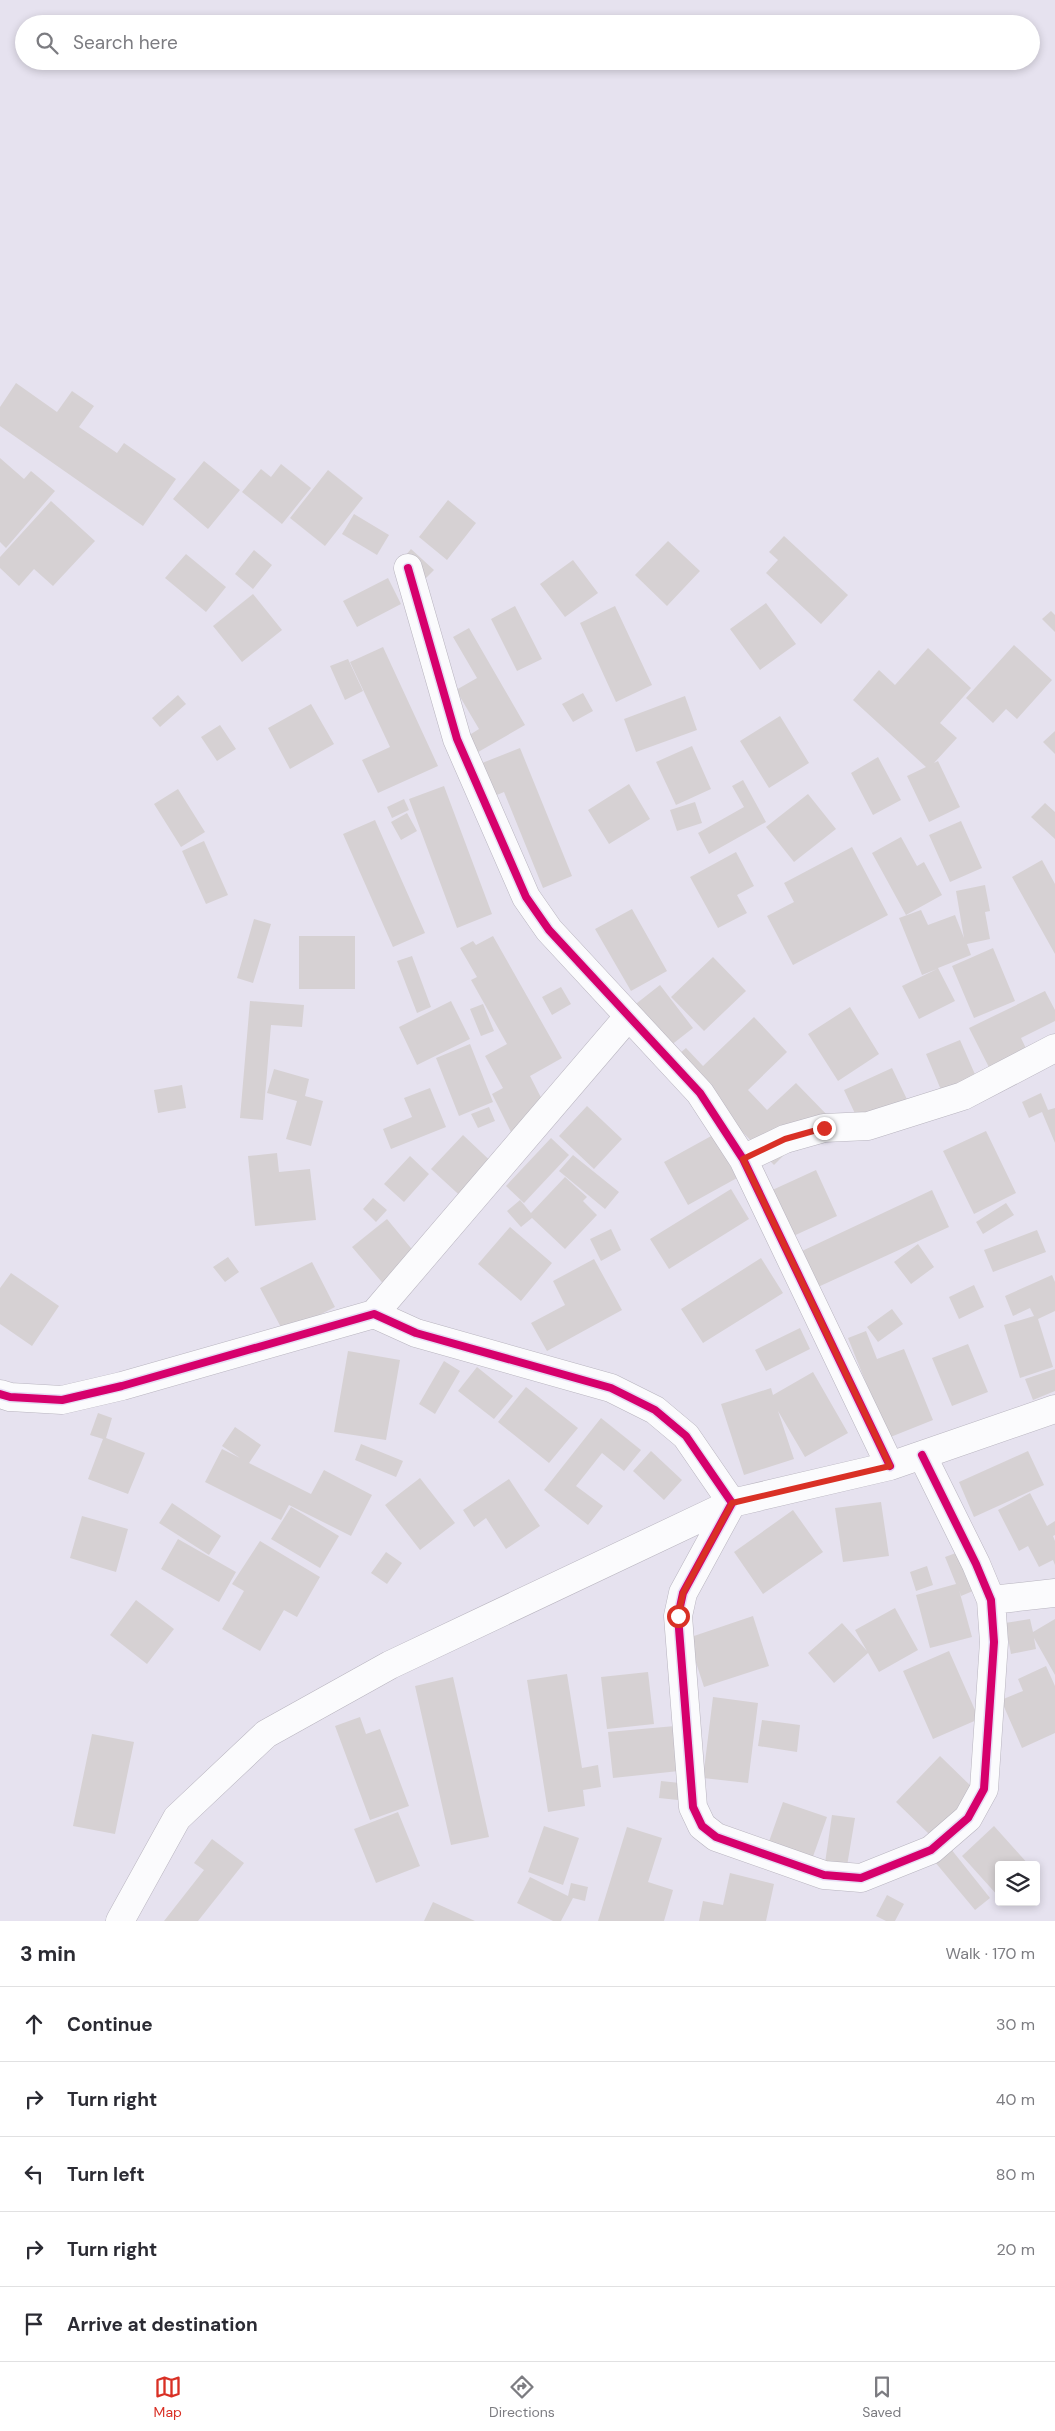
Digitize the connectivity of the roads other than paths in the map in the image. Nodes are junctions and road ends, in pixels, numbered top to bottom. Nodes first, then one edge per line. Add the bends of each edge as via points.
1 (408, 568) dead end
2 (628, 1017) junction
3 (1055, 1048) edge
4 (743, 1159) junction
5 (374, 1314) junction
6 (0, 1394) edge
7 (1055, 1410) edge
8 (922, 1455) junction
9 (890, 1466) junction
10 (732, 1503) junction
11 (1055, 1593) edge
12 (991, 1600) junction
13 (120, 1921) edge

1 - 2 street via 456,739 526,897 549,930
2 - 4 street via 700,1093
2 - 5 street
3 - 4 street via 963,1096 868,1126 816,1130 785,1139
4 - 9 street
5 - 6 street via 62,1400
5 - 10 street via 416,1333 610,1388 655,1410 686,1436
7 - 8 street
8 - 9 street
8 - 12 street
9 - 10 street
10 - 12 street via 683,1593 678,1616 693,1807 702,1826 716,1837 824,1875 861,1878 931,1850 968,1818 984,1789 994,1642
10 - 13 street via 390,1665 266,1734 177,1818
11 - 12 street

